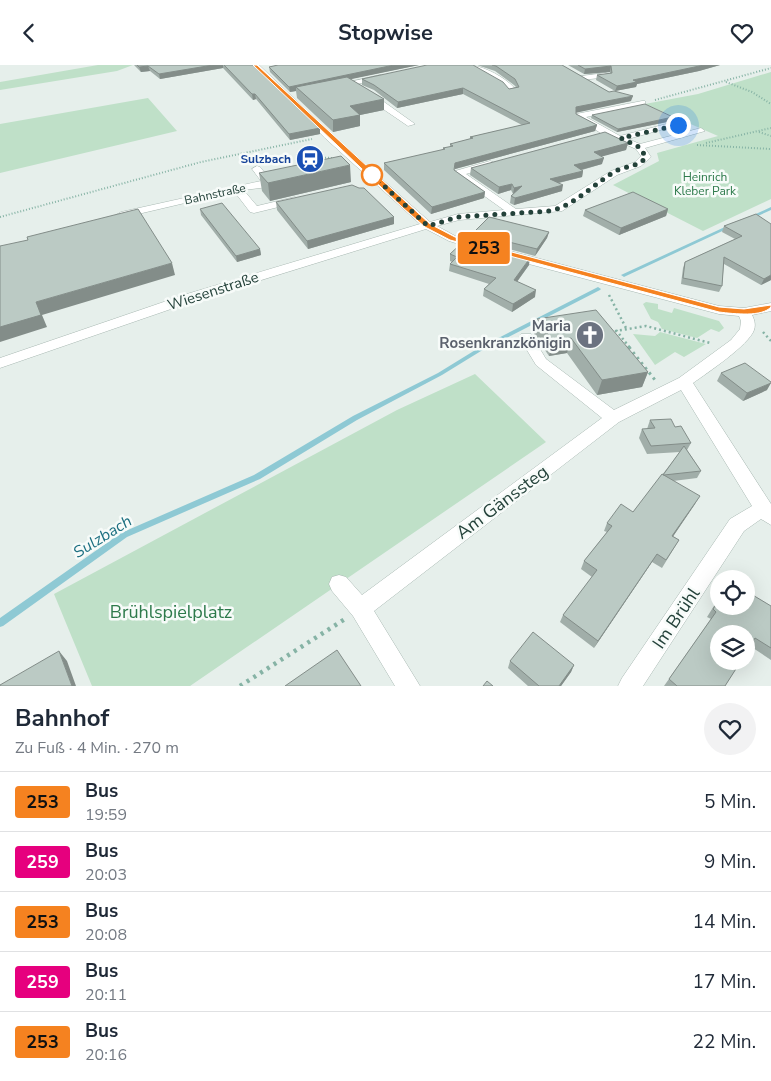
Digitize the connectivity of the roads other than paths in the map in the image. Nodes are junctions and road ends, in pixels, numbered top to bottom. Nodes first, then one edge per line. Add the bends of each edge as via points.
1 (470, 65) edge
2 (261, 68) edge
3 (393, 74) edge
4 (606, 75) edge
5 (348, 83) junction
6 (596, 86) edge
7 (323, 89) edge
8 (513, 91) edge
9 (642, 103) edge
10 (411, 124) dead end
11 (678, 125) dead end
12 (701, 131) dead end
13 (607, 133) junction
14 (588, 138) edge
15 (621, 138) junction
16 (639, 147) junction
17 (358, 162) junction
18 (496, 163) edge
19 (340, 167) edge
20 (257, 169) dead end
21 (296, 177) edge
22 (268, 184) junction
23 (383, 185) junction
24 (367, 189) edge
25 (242, 195) dead end
26 (309, 197) edge
27 (515, 213) junction
28 (110, 218) edge
29 (428, 226) junction
30 (771, 307) edge
31 (744, 312) junction
32 (526, 337) dead end
33 (0, 363) edge
34 (684, 382) junction
35 (612, 418) junction
36 (767, 512) edge
37 (339, 584) dead end
38 (360, 609) junction
39 (408, 686) edge
40 (630, 686) edge

1 - 8 street via 507,84
2 - 17 street
3 - 5 street
4 - 6 street via 578,77
5 - 7 street
5 - 10 street via 370,94
9 - 13 street via 579,116
11 - 15 street
12 - 16 street
13 - 14 street
13 - 15 street
15 - 16 street
16 - 27 street, Wiesenstraße via 646,157 642,162 614,173 558,209
17 - 19 street
17 - 23 street
18 - 27 street via 458,173
20 - 22 street
21 - 22 street, Bahnstraße
22 - 28 street, Bahnstraße via 236,188
23 - 24 street
23 - 29 street
25 - 26 street via 254,210
27 - 29 street, Wiesenstraße via 458,217
29 - 31 street via 452,239 494,251 719,310
29 - 33 street, Wiesenstraße via 192,297
30 - 31 street
31 - 34 street, Am Gänssteg via 747,330 736,343
32 - 35 street via 541,362
34 - 35 street, Am Gänssteg
34 - 36 street
35 - 38 street, Am Gänssteg
36 - 40 street, Im Brühl via 737,525
37 - 38 street
38 - 39 street

